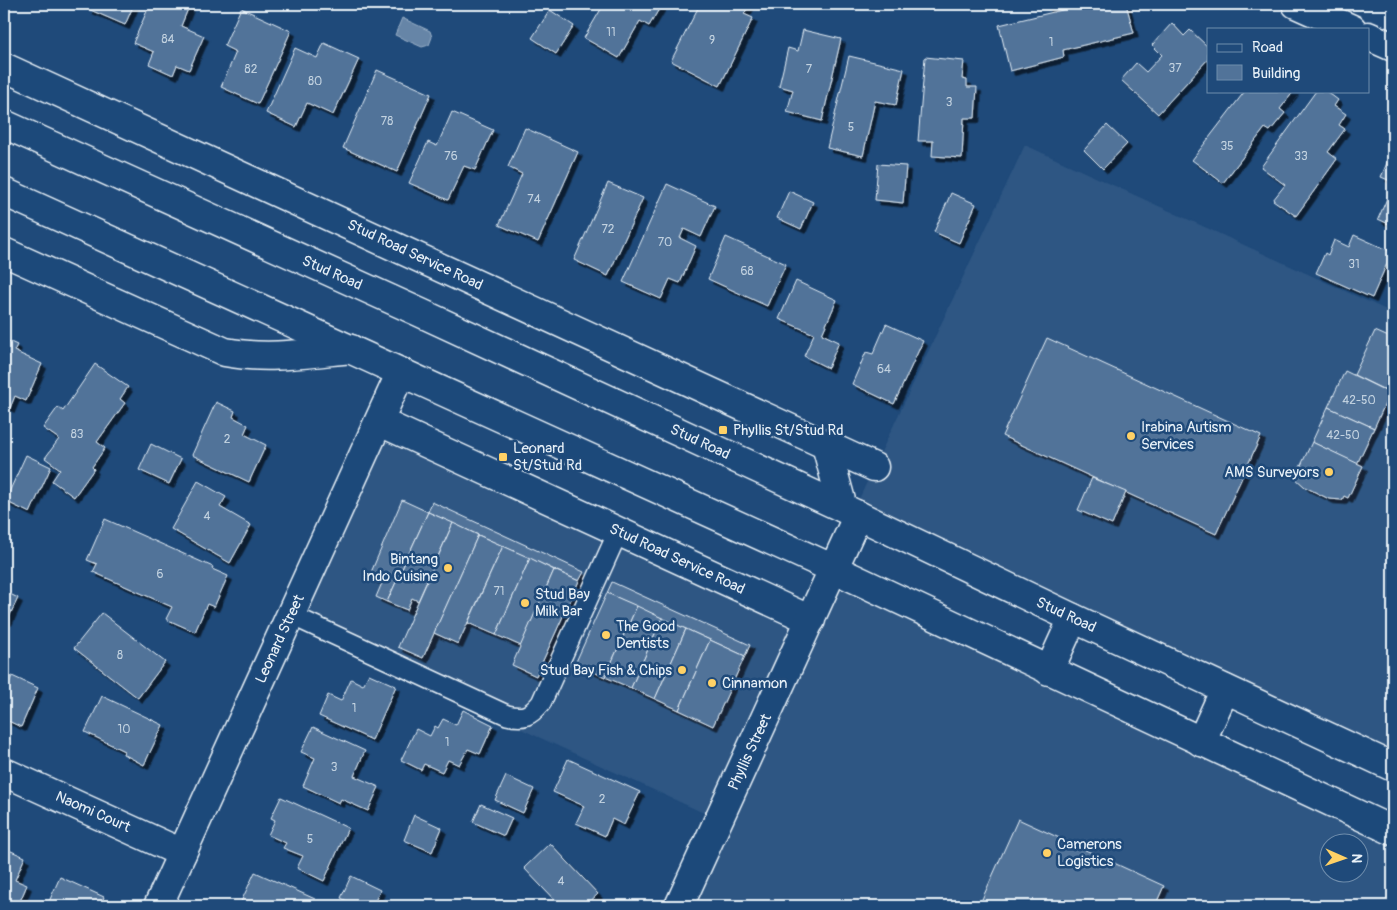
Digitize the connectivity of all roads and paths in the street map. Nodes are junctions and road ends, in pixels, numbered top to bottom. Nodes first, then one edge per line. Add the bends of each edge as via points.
1 (1296, 4) edge
2 (1350, 28) edge
3 (1370, 37) edge
4 (1393, 47) edge
5 (4, 67) edge
6 (4, 124) edge
7 (4, 192) edge
8 (4, 252) edge
9 (351, 349) junction
10 (401, 372) junction
11 (380, 422) junction
12 (826, 445) junction
13 (874, 468) dead end
14 (851, 511) junction
15 (618, 532) junction
16 (834, 569) junction
17 (292, 615) junction
18 (1073, 618) junction
19 (811, 620) junction
20 (1049, 671) junction
21 (1225, 689) junction
22 (1201, 742) junction
23 (1393, 767) edge
24 (4, 772) edge
25 (1393, 831) edge
26 (182, 852) junction
27 (158, 906) edge
28 (679, 906) edge

1 - 2 street
3 - 4 street
5 - 12 street, Stud Road Service Road
6 - 14 street, Stud Road
7 - 9 street
8 - 9 street via 225,352 278,357
9 - 10 street
10 - 11 street, Leonard Street
10 - 16 street
11 - 15 street, Stud Road Service Road
11 - 17 street, Leonard Street
12 - 13 street, Stud Road Service Road
12 - 14 street
14 - 16 street, Phyllis Street
14 - 18 street, Stud Road
15 - 17 lane via 541,703 528,715 519,718
15 - 19 street, Stud Road Service Road
16 - 19 street, Phyllis Street
16 - 20 street
17 - 26 street, Leonard Street
18 - 20 street
18 - 21 street, Stud Road
19 - 28 street, Phyllis Street
20 - 22 street
21 - 22 street
21 - 23 street, Stud Road
22 - 25 street
24 - 26 street, Naomi Court
26 - 27 street, Leonard Street

